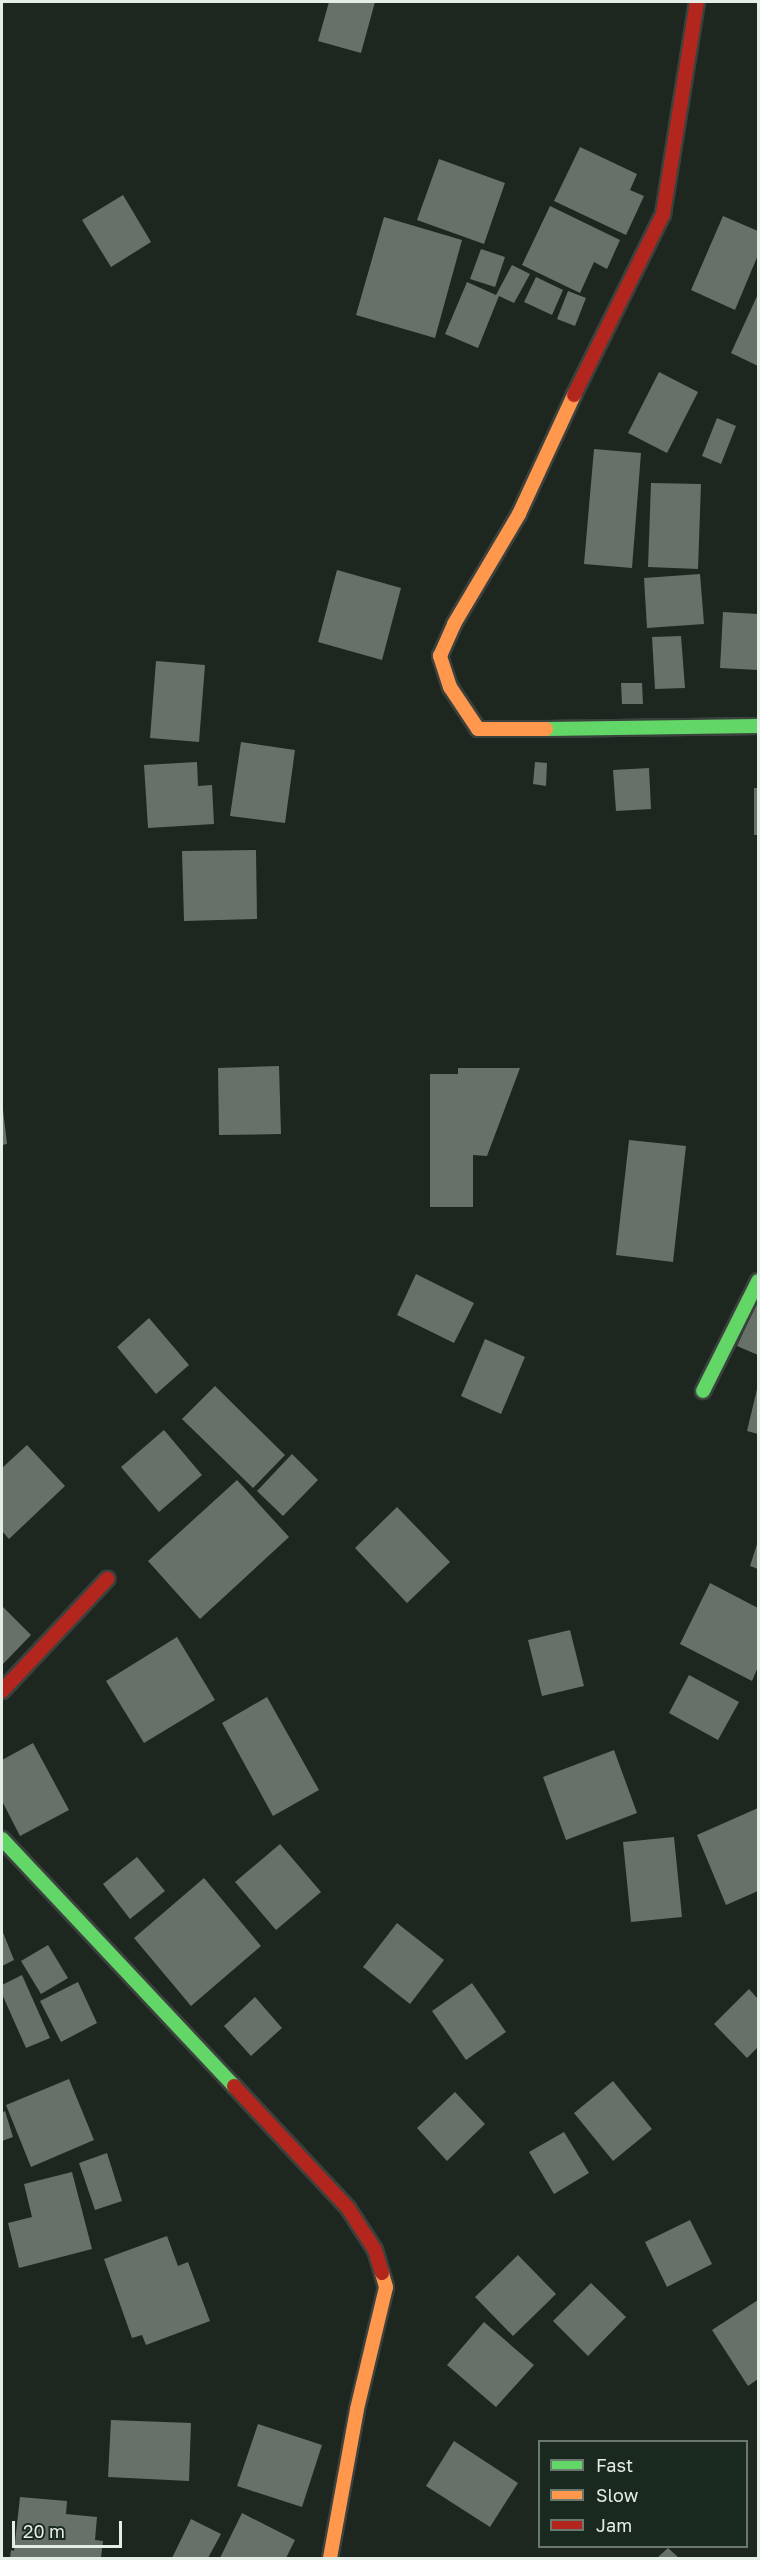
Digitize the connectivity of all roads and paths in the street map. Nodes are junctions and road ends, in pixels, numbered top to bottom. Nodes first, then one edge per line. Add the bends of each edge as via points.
1 (697, 2) edge
2 (759, 726) edge
3 (759, 1281) edge
4 (703, 1391) dead end
5 (107, 1579) dead end
6 (2, 1691) edge
7 (2, 1839) edge
8 (330, 2559) edge

1 - 2 street via 663,214 519,514 454,624 440,656 450,687 478,729
3 - 4 street
5 - 6 street
7 - 8 street via 348,2208 375,2250 386,2287 357,2409

